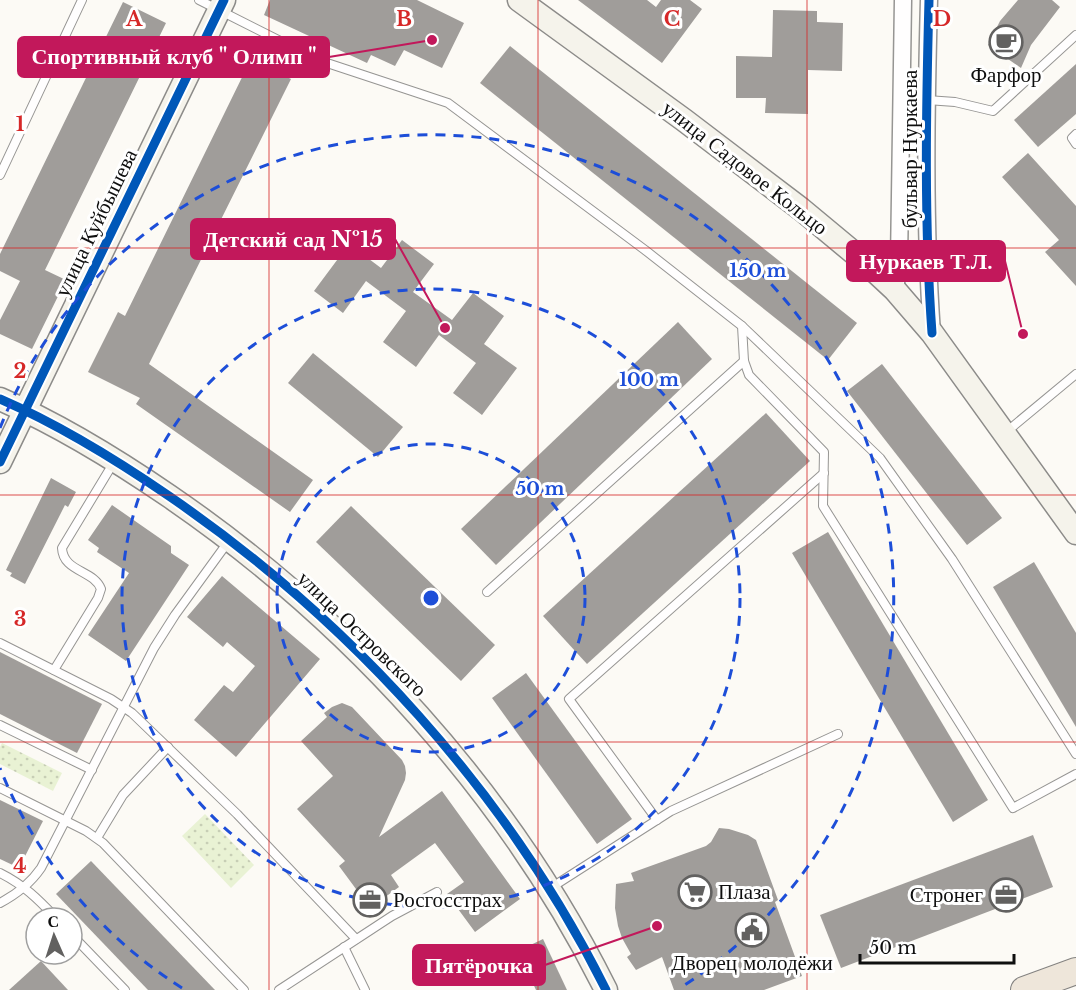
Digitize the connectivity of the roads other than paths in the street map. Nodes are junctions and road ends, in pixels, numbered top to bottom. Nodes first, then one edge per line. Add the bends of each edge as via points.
1 (82, 0) edge
2 (519, 0) edge
3 (903, 0) edge
4 (929, 0) edge
5 (214, 3) edge
6 (1076, 35) edge
7 (927, 100) junction
8 (1076, 134) edge
9 (1076, 144) edge
10 (0, 175) edge
11 (895, 290) junction
12 (742, 326) junction
13 (932, 333) junction
14 (744, 361) junction
15 (1076, 374) edge
16 (0, 399) edge
17 (25, 410) junction
18 (1004, 434) junction
19 (115, 460) junction
20 (0, 462) edge
21 (824, 473) junction
22 (1076, 533) edge
23 (230, 540) junction
24 (487, 592) dead end
25 (0, 643) edge
26 (54, 670) junction
27 (124, 707) junction
28 (0, 725) edge
29 (838, 734) dead end
30 (168, 747) junction
31 (1076, 754) edge
32 (92, 770) junction
33 (1076, 774) edge
34 (0, 788) edge
35 (657, 820) junction
36 (66, 821) junction
37 (97, 838) junction
38 (0, 873) edge
39 (25, 888) junction
40 (549, 889) junction
41 (437, 892) dead end
42 (0, 903) edge
43 (44, 906) edge
44 (356, 939) junction
45 (84, 947) edge
46 (344, 947) junction
47 (1076, 971) edge
48 (125, 990) edge
49 (244, 990) edge
50 (279, 990) edge
51 (365, 990) edge
52 (606, 990) edge
53 (1024, 990) edge

1 - 10 lane
2 - 11 street, улица Садовое Кольцо via 801,209
3 - 11 street, бульвар Нуркаева via 899,261
4 - 7 street, бульвар Нуркаева
5 - 12 lane via 318,60 448,103
5 - 17 street, улица Куйбышева
6 - 7 lane via 993,111
7 - 13 street, бульвар Нуркаева
8 - 9 lane via 1072,138
11 - 13 street, улица Садовое Кольцо
12 - 14 lane
12 - 31 lane via 880,458 952,560
13 - 18 street, улица Садовое Кольцо
14 - 21 lane via 749,375 824,452
14 - 24 lane
15 - 18 lane
16 - 17 street, улица Островского
17 - 19 street, улица Островского
17 - 20 street, улица Куйбышева
18 - 22 street, улица Садовое Кольцо
19 - 23 street, улица Островского
19 - 26 lane via 62,548 68,564 98,582 101,589
21 - 33 lane via 823,506 1013,808
21 - 35 lane via 569,699
23 - 27 lane via 162,634
23 - 40 street, улица Островского via 305,602 409,704 471,779
25 - 26 lane
26 - 27 lane
27 - 30 lane
27 - 32 lane
28 - 32 lane
29 - 35 lane
30 - 37 lane via 123,795
30 - 44 lane
32 - 36 lane
34 - 36 lane
35 - 40 lane
36 - 37 lane
36 - 39 lane via 41,868
37 - 49 lane
38 - 39 lane
39 - 42 lane
39 - 43 lane
40 - 52 street, улица Островского
41 - 44 lane
44 - 46 lane
45 - 48 lane
46 - 50 lane
46 - 51 lane
47 - 53 main road

